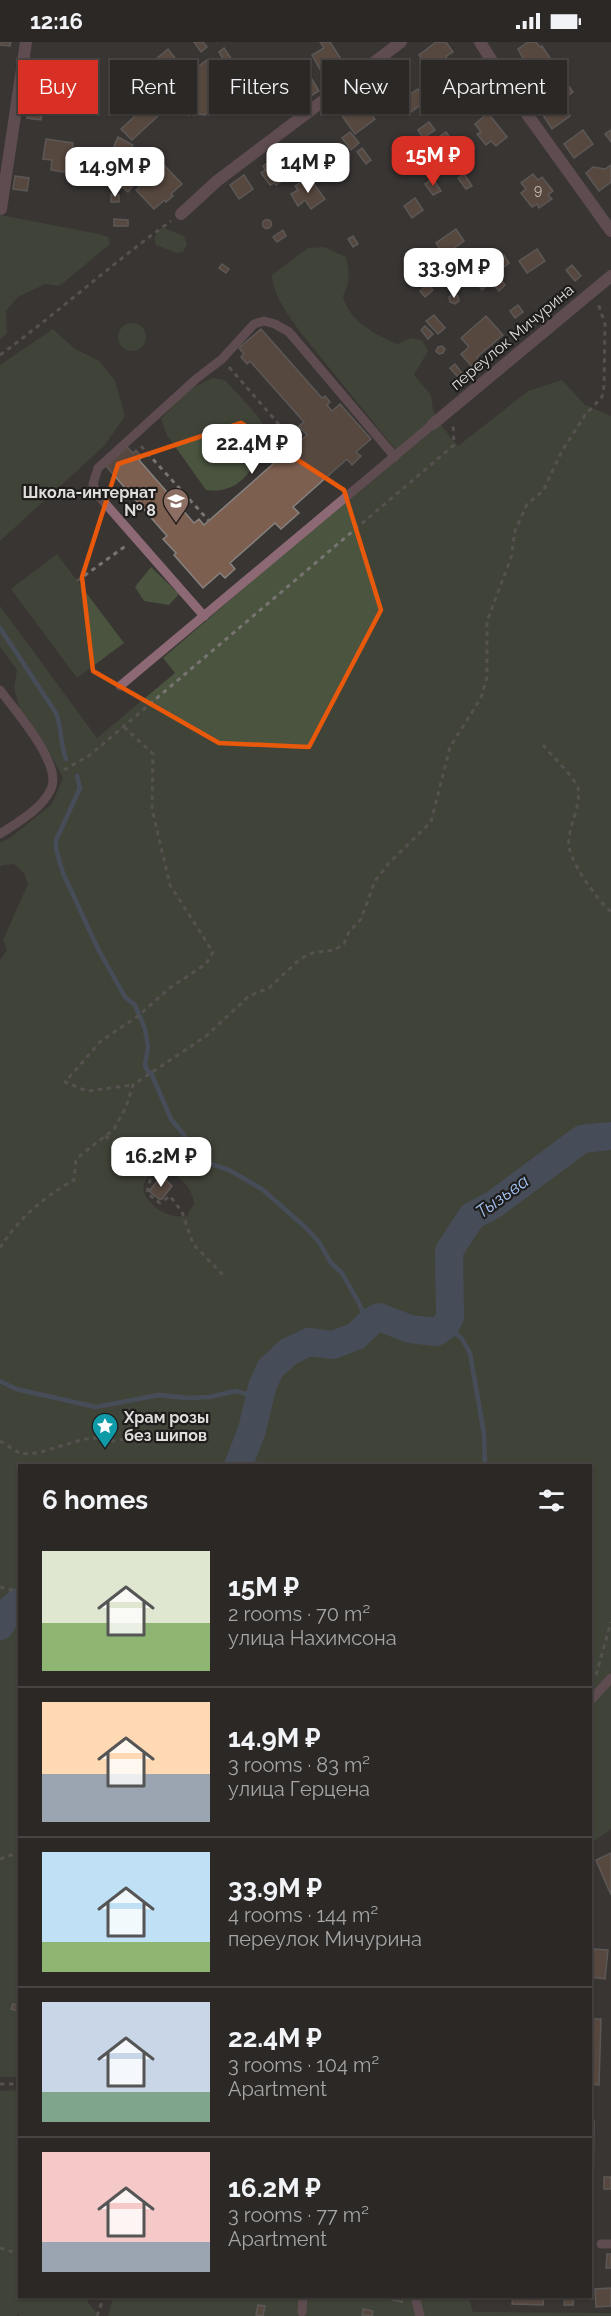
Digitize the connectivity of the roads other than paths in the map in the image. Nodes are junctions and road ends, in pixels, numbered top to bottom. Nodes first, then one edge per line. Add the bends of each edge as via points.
1 (26, 42) edge
2 (401, 42) edge
3 (480, 42) edge
4 (1, 209) edge
5 (181, 214) road end
6 (611, 231) edge
7 (611, 276) edge
8 (433, 424) joint
9 (395, 457) junction
10 (204, 616) junction
11 (120, 686) dead end
12 (0, 690) edge
13 (0, 834) edge
14 (611, 1677) edge
15 (592, 1699) edge
16 (303, 2298) edge
17 (416, 2298) edge
18 (302, 2312) dead end
19 (420, 2316) edge

1 - 4 street
2 - 5 street via 217,181
3 - 6 street
7 - 8 street, переулок Мичурина
8 - 9 lane
9 - 10 lane
9 - 10 lane via 288,332 264,321 254,324 222,359 98,468 93,484 97,494
10 - 11 lane
12 - 13 lane via 46,754 54,775 53,786 36,809
14 - 15 lane
16 - 18 lane
17 - 19 lane

